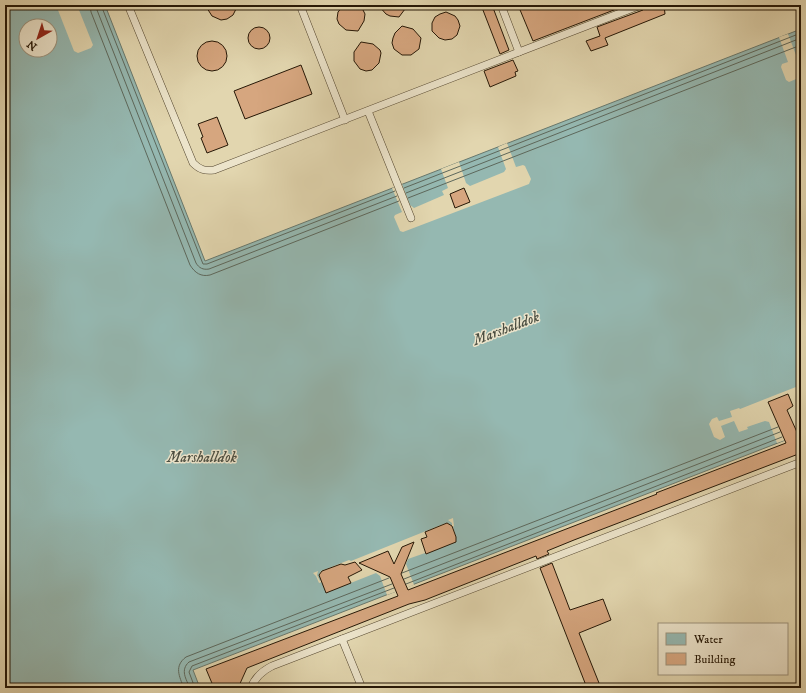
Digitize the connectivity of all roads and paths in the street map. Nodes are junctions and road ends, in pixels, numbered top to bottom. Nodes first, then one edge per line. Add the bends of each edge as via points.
1 (128, 5) edge
2 (300, 5) edge
3 (501, 5) edge
4 (641, 5) edge
5 (519, 52) junction
6 (368, 111) junction
7 (345, 120) junction
8 (411, 218) dead end
9 (801, 462) edge
10 (342, 639) junction
11 (251, 688) edge
12 (362, 688) edge

1 - 7 lane via 193,163 198,168 214,170
2 - 7 lane
3 - 5 lane
4 - 5 lane
5 - 6 lane
6 - 7 lane
6 - 8 lane
9 - 10 lane
10 - 11 lane via 264,670
10 - 12 lane

